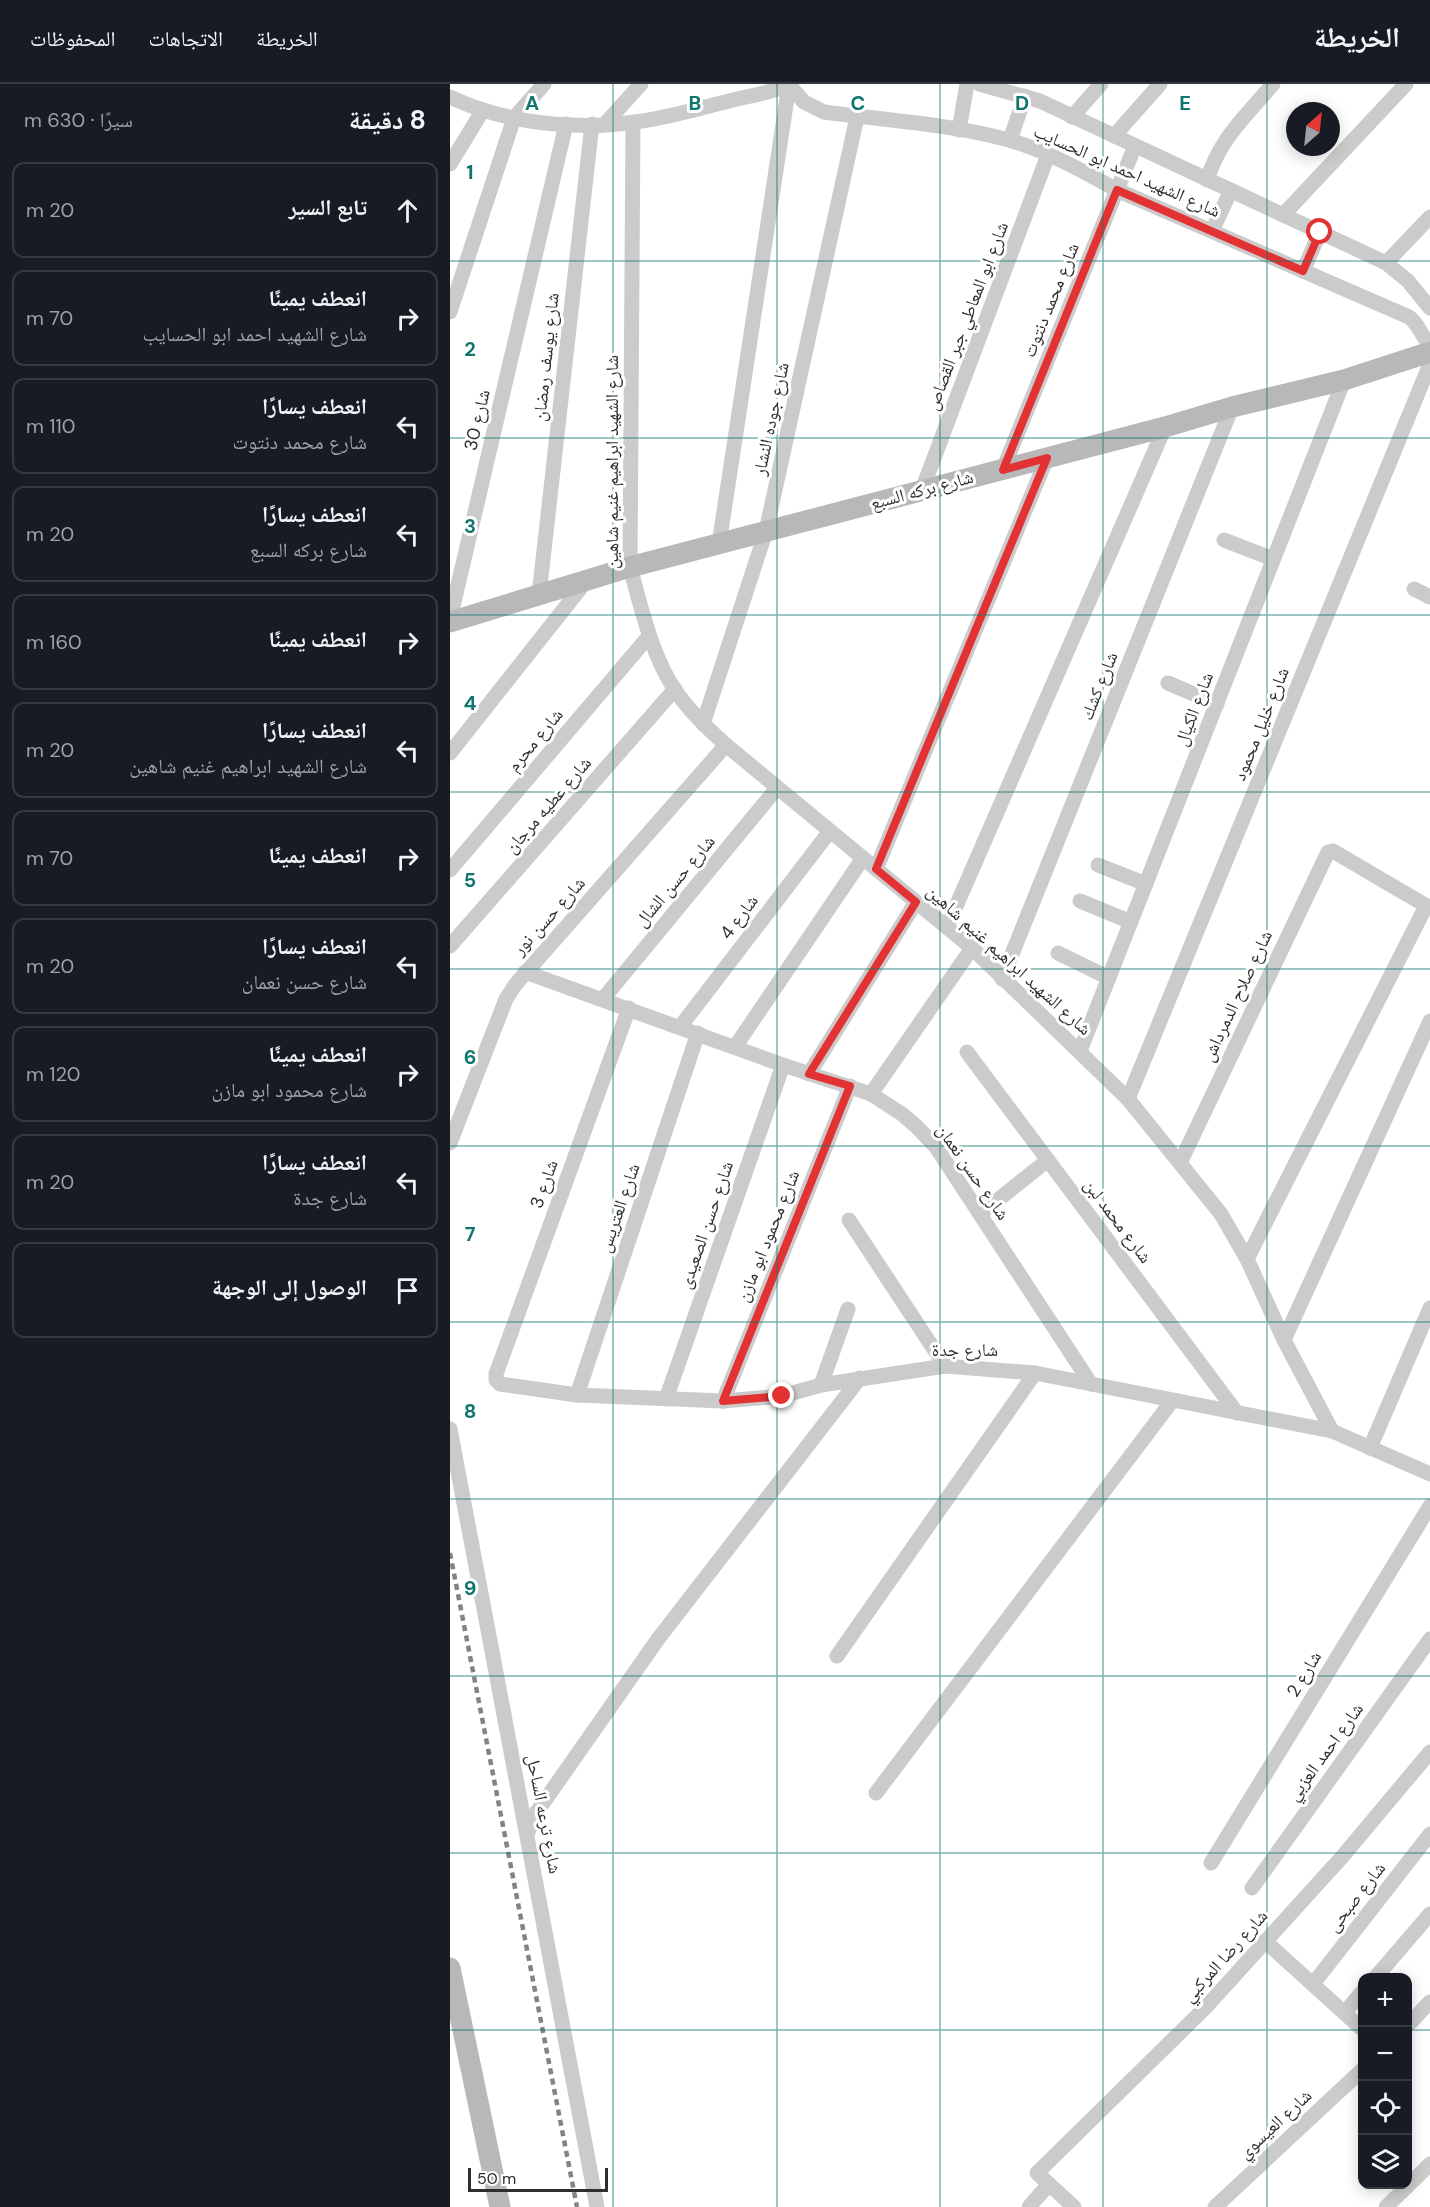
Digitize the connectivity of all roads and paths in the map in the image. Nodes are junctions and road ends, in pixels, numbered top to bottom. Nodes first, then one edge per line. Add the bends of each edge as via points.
1 (544, 84) edge
2 (641, 84) edge
3 (967, 84) edge
4 (979, 84) edge
5 (1101, 84) edge
6 (1160, 84) edge
7 (1274, 84) edge
8 (1406, 84) edge
9 (790, 85) edge
10 (1009, 87) edge
11 (1025, 96) junction
12 (450, 97) edge
13 (483, 110) junction
14 (857, 117) junction
15 (1072, 117) junction
16 (514, 118) junction
17 (633, 122) junction
18 (566, 124) junction
19 (598, 124) junction
20 (959, 130) junction
21 (1113, 136) junction
22 (1010, 140) junction
23 (1135, 146) junction
24 (1048, 155) junction
25 (450, 164) edge
26 (1207, 180) junction
27 (1117, 190) junction
28 (1231, 190) junction
29 (1282, 215) junction
30 (1430, 217) edge
31 (1212, 231) junction
32 (1320, 232) junction
33 (1386, 263) junction
34 (1303, 271) junction
35 (1428, 302) edge
36 (450, 312) edge
37 (1409, 317) junction
38 (1430, 345) edge
39 (1430, 352) edge
40 (1430, 364) edge
41 (1344, 380) junction
42 (1232, 407) junction
43 (1165, 427) junction
44 (1047, 458) junction
45 (1003, 470) junction
46 (922, 490) junction
47 (766, 531) junction
48 (1224, 540) dead end
49 (719, 544) junction
50 (1274, 559) junction
51 (630, 567) junction
52 (587, 580) junction
53 (1414, 589) dead end
54 (539, 595) junction
55 (1430, 597) edge
56 (450, 620) edge
57 (649, 636) junction
58 (1168, 682) dead end
59 (675, 689) junction
60 (1217, 704) junction
61 (703, 724) junction
62 (726, 746) junction
63 (450, 753) edge
64 (777, 788) junction
65 (830, 831) junction
66 (863, 858) junction
67 (1098, 865) dead end
68 (876, 869) junction
69 (450, 870) edge
70 (1146, 885) junction
71 (1080, 901) dead end
72 (916, 902) junction
73 (1428, 907) edge
74 (1131, 922) junction
75 (947, 927) junction
76 (450, 946) edge
77 (972, 948) junction
78 (1058, 953) dead end
79 (525, 972) junction
80 (1109, 978) junction
81 (1002, 979) junction
82 (603, 999) junction
83 (628, 1008) junction
84 (1430, 1021) edge
85 (680, 1027) junction
86 (698, 1033) junction
87 (735, 1047) junction
88 (1080, 1051) junction
89 (968, 1052) dead end
90 (783, 1065) junction
91 (809, 1074) junction
92 (850, 1086) junction
93 (872, 1094) junction
94 (1128, 1099) junction
95 (450, 1143) edge
96 (1048, 1160) junction
97 (1180, 1162) junction
98 (980, 1214) junction
99 (849, 1220) dead end
100 (1247, 1259) junction
101 (1430, 1308) edge
102 (848, 1309) dead end
103 (1284, 1340) junction
104 (945, 1366) junction
105 (1035, 1373) junction
106 (495, 1374) joint
107 (860, 1378) junction
108 (821, 1384) junction
109 (1091, 1384) junction
110 (577, 1395) junction
111 (666, 1399) junction
112 (723, 1401) junction
113 (1172, 1401) junction
114 (1237, 1413) junction
115 (450, 1429) edge
116 (1332, 1431) junction
117 (1370, 1448) junction
118 (1430, 1474) edge
119 (1430, 1506) edge
120 (1430, 1639) edge
121 (837, 1656) dead end
122 (1430, 1752) edge
123 (876, 1793) dead end
124 (528, 1832) junction
125 (1430, 1834) edge
126 (1211, 1863) dead end
127 (1252, 1888) dead end
128 (1430, 1914) edge
129 (1265, 1941) junction
130 (450, 1968) edge
131 (1378, 1973) edge
132 (1313, 1984) junction
133 (1358, 1997) edge
134 (1430, 2002) edge
135 (1345, 2012) junction
136 (1412, 2020) edge
137 (1360, 2027) edge
138 (1358, 2074) edge
139 (1430, 2164) edge
140 (1049, 2184) junction
141 (500, 2207) edge
142 (597, 2207) edge
143 (1029, 2207) edge
144 (1074, 2207) edge
145 (1215, 2207) edge
146 (1386, 2207) edge

1 - 16 street
2 - 19 street
3 - 20 street
4 - 10 street, شارع الشهيد احمد ابو الحسايب
5 - 15 street
6 - 21 street
7 - 26 street via 1224,141
8 - 29 street
9 - 14 street, شارع الشهيد احمد ابو الحسايب via 813,108
9 - 17 street
9 - 49 street
10 - 11 street, شارع الشهيد احمد ابو الحسايب
11 - 15 street, شارع الشهيد احمد ابو الحسايب
11 - 22 street
12 - 13 street
13 - 16 street
13 - 25 street
14 - 20 street, شارع الشهيد احمد ابو الحسايب
14 - 47 street, شارع جوده النشار
15 - 21 street, شارع الشهيد احمد ابو الحسايب
16 - 18 street
16 - 36 street
17 - 19 street
17 - 51 street, شارع الشهيد ابراهيم غنيم شاهين
18 - 19 street
18 - 56 street, شارع 30
19 - 54 street, شارع يوسف رمضان
20 - 22 street, شارع الشهيد احمد ابو الحسايب
21 - 23 street, شارع الشهيد احمد ابو الحسايب
22 - 24 street, شارع الشهيد احمد ابو الحسايب
23 - 26 street, شارع الشهيد احمد ابو الحسايب
23 - 27 street, شارع محمد دنتوت
24 - 27 street, شارع الشهيد احمد ابو الحسايب
24 - 46 street, شارع ابو المعاطي جبر القصاص
26 - 28 street, شارع الشهيد احمد ابو الحسايب
27 - 31 street, شارع الشهيد احمد ابو الحسايب
27 - 45 street, شارع محمد دنتوت
28 - 29 street, شارع الشهيد احمد ابو الحسايب
28 - 31 street
29 - 32 street, شارع الشهيد احمد ابو الحسايب
30 - 33 street
31 - 34 street, شارع الشهيد احمد ابو الحسايب
32 - 33 street, شارع الشهيد احمد ابو الحسايب
32 - 34 street
33 - 35 street, شارع الشهيد احمد ابو الحسايب
34 - 37 street, شارع الشهيد احمد ابو الحسايب
35 - 37 street
37 - 38 street
39 - 41 main road, شارع بركه السبع
40 - 94 street, شارع خليل محمود
41 - 42 main road, شارع بركه السبع
41 - 50 street, شارع الكيال
42 - 43 main road, شارع بركه السبع
42 - 81 street, شارع كشك
43 - 44 main road, شارع بركه السبع
43 - 75 street
44 - 45 main road, شارع بركه السبع
44 - 68 street
45 - 46 main road, شارع بركه السبع
46 - 47 main road, شارع بركه السبع
47 - 49 main road, شارع بركه السبع
47 - 61 street, شارع جوده النشار
48 - 50 street
49 - 51 main road, شارع بركه السبع
50 - 60 street, شارع الكيال
51 - 52 main road, شارع بركه السبع
51 - 57 street, شارع الشهيد ابراهيم غنيم شاهين
52 - 54 main road, شارع بركه السبع
52 - 63 street
53 - 55 street
54 - 56 main road, شارع بركه السبع
57 - 59 street, شارع الشهيد ابراهيم غنيم شاهين
57 - 69 street, شارع محرم
58 - 60 street
59 - 61 street, شارع الشهيد ابراهيم غنيم شاهين
59 - 76 street, شارع عطيه مرجان
60 - 70 street, شارع الكيال
61 - 62 street, شارع الشهيد ابراهيم غنيم شاهين
62 - 64 street, شارع الشهيد ابراهيم غنيم شاهين
62 - 79 street, شارع حسن نور
64 - 65 street, شارع الشهيد ابراهيم غنيم شاهين
64 - 82 street, شارع حسن الشال
65 - 66 street, شارع الشهيد ابراهيم غنيم شاهين
65 - 85 street, شارع 4
66 - 68 street, شارع الشهيد ابراهيم غنيم شاهين
66 - 87 street
67 - 70 street
68 - 72 street, شارع الشهيد ابراهيم غنيم شاهين
70 - 74 street, شارع الكيال
71 - 74 street
72 - 75 street, شارع الشهيد ابراهيم غنيم شاهين
72 - 91 street
73 - 97 street, شارع صلاح الدمرداش via 1333,851 1326,854
73 - 100 street
74 - 80 street, شارع الكيال
75 - 77 street, شارع الشهيد ابراهيم غنيم شاهين
77 - 81 street, شارع الشهيد ابراهيم غنيم شاهين
77 - 93 street
78 - 80 street
79 - 82 street, شارع حسن نعمان
79 - 95 street, شارع حسن نور via 506,999
80 - 88 street, شارع الكيال
81 - 88 street, شارع الشهيد ابراهيم غنيم شاهين
82 - 83 street, شارع حسن نعمان
83 - 85 street, شارع حسن نعمان
83 - 106 street, شارع 3
84 - 103 street
85 - 86 street, شارع حسن نعمان
86 - 87 street, شارع حسن نعمان
86 - 110 street, شارع العتريس
87 - 90 street, شارع حسن نعمان
88 - 94 street, شارع الشهيد ابراهيم غنيم شاهين
89 - 96 street, شارع محمد لبن
90 - 91 street, شارع حسن نعمان
90 - 111 street, شارع حسن الصعيدى
91 - 92 street, شارع حسن نعمان
92 - 93 street, شارع حسن نعمان
92 - 112 street, شارع محمود ابو مازن
93 - 98 street, شارع حسن نعمان via 902,1114 936,1148
94 - 97 street, شارع الشهيد ابراهيم غنيم شاهين
96 - 98 street
96 - 114 street, شارع محمد لبن
97 - 100 street, شارع الشهيد ابراهيم غنيم شاهين via 1221,1214
98 - 109 street, شارع حسن نعمان
99 - 104 street
100 - 103 street, شارع الشهيد ابراهيم غنيم شاهين
101 - 117 street
102 - 108 street
103 - 116 street, شارع الشهيد ابراهيم غنيم شاهين
104 - 105 street, شارع جدة
104 - 107 street, شارع جدة
105 - 109 street, شارع جدة
105 - 121 street
106 - 110 street, شارع جدة via 500,1384
107 - 108 street, شارع جدة
107 - 124 street via 658,1640 534,1816
108 - 112 street, شارع جدة via 782,1396
109 - 113 street, شارع جدة
110 - 111 street, شارع جدة
111 - 112 street, شارع جدة
113 - 114 street, شارع جدة
113 - 123 street
114 - 116 street, شارع جدة
115 - 124 street, شارع ترعه الساحل
116 - 117 street, شارع جدة
117 - 118 street, شارع جدة
119 - 126 street, شارع 2
120 - 127 street, شارع احمد العزبي
122 - 129 street, شارع رضا المركبي
124 - 142 street, شارع ترعه الساحل
125 - 132 street, شارع صبحى
128 - 131 street
129 - 132 street
129 - 140 street, شارع رضا المركبي via 1206,2007 1037,2173
130 - 141 main road
132 - 135 street
133 - 135 street
134 - 136 street
135 - 137 street
138 - 145 street, شارع العيسوي
139 - 146 street
140 - 143 street
140 - 144 street

